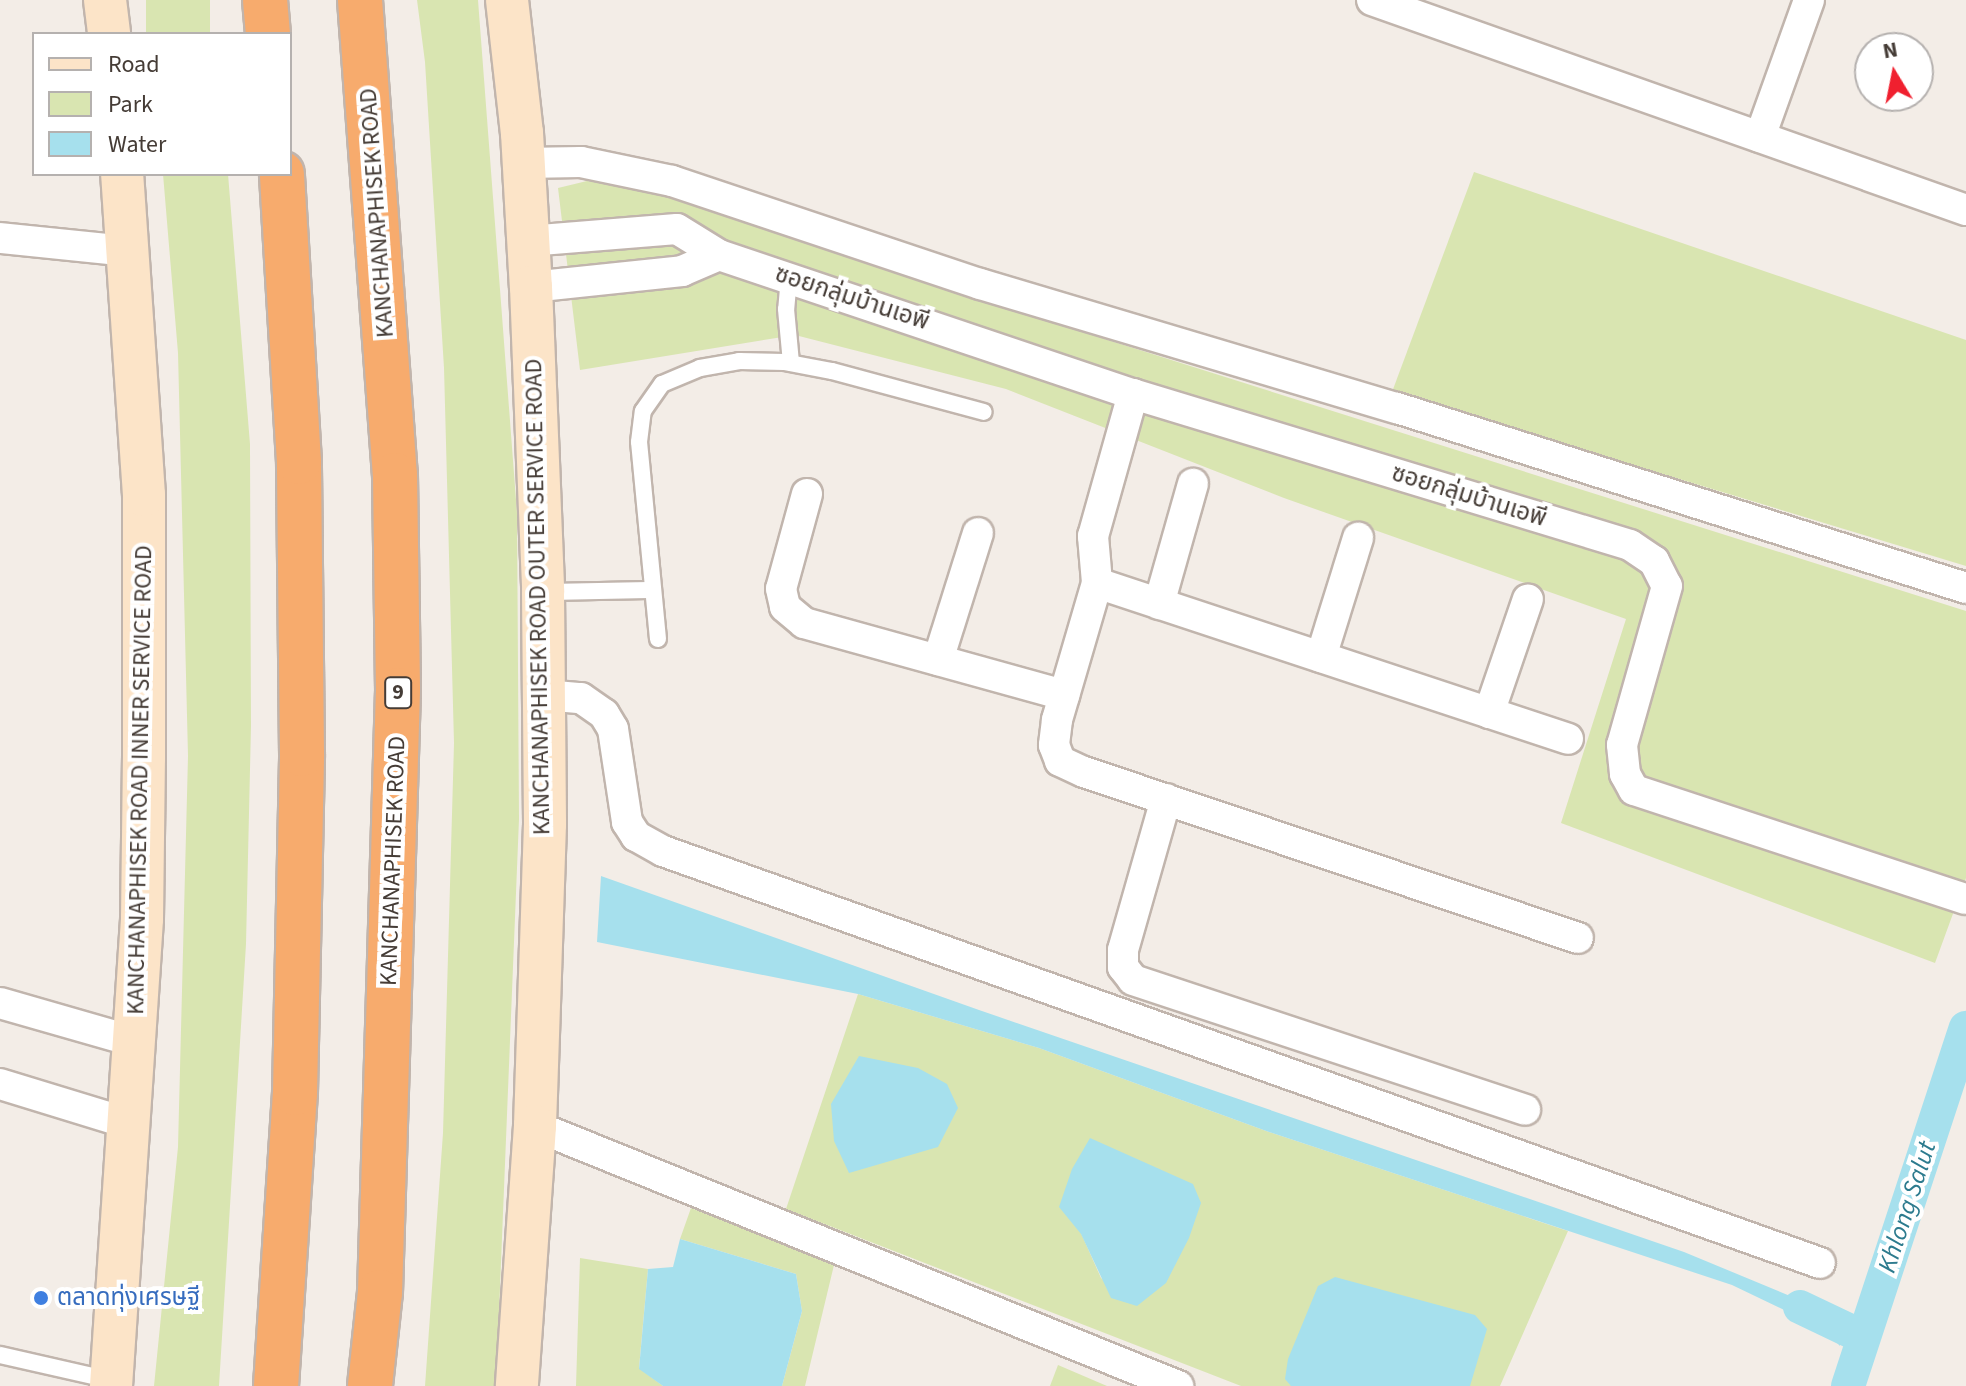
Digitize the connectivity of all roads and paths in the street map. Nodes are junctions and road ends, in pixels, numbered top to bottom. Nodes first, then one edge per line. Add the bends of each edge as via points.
1 (105, 0) edge
2 (265, 0) edge
3 (360, 0) edge
4 (507, 0) edge
5 (1372, 0) edge
6 (1809, 0) edge
7 (109, 32) edge
8 (268, 32) edge
9 (1760, 137) junction
10 (523, 163) junction
11 (122, 176) edge
12 (282, 176) edge
13 (1966, 210) edge
14 (0, 238) edge
15 (528, 241) junction
16 (128, 251) junction
17 (719, 255) junction
18 (789, 277) junction
19 (531, 287) junction
20 (791, 363) junction
21 (1133, 394) junction
22 (984, 412) dead end
23 (1193, 484) dead end
24 (807, 494) dead end
25 (978, 533) dead end
26 (1358, 538) dead end
27 (1097, 583) junction
28 (1966, 588) edge
29 (653, 590) junction
30 (543, 592) junction
31 (1528, 599) dead end
32 (1159, 604) junction
33 (658, 639) dead end
34 (1321, 657) junction
35 (938, 660) junction
36 (544, 695) junction
37 (1064, 695) junction
38 (1489, 713) junction
39 (1568, 739) dead end
40 (1166, 799) junction
41 (1966, 899) edge
42 (1578, 938) dead end
43 (0, 1003) edge
44 (136, 1042) junction
45 (0, 1084) edge
46 (1525, 1110) dead end
47 (131, 1124) junction
48 (535, 1126) junction
49 (1820, 1263) dead end
50 (0, 1355) edge
51 (111, 1383) edge
52 (276, 1386) edge
53 (370, 1386) edge
54 (517, 1386) edge
55 (1178, 1386) edge

1 - 7 main road
2 - 8 highway
3 - 53 highway, KANCHANAPHISEK ROAD / 9 via 395,475 398,690 380,1292
4 - 10 main road, KANCHANAPHISEK ROAD OUTER SERVICE ROAD
5 - 9 street
6 - 9 street
9 - 13 street
10 - 15 main road, KANCHANAPHISEK ROAD OUTER SERVICE ROAD
10 - 28 street via 581,162 672,181 980,284 1412,412
11 - 16 main road, KANCHANAPHISEK ROAD INNER SERVICE ROAD
12 - 52 highway via 299,462 302,754 295,1093
14 - 16 street
15 - 17 street, ซอยกลุ่มบ้านเอพี via 677,229
15 - 19 main road, KANCHANAPHISEK ROAD OUTER SERVICE ROAD
16 - 44 main road, KANCHANAPHISEK ROAD INNER SERVICE ROAD via 144,495 142,919
17 - 18 street, ซอยกลุ่มบ้านเอพี
17 - 19 street via 682,271
18 - 20 lane
18 - 21 street, ซอยกลุ่มบ้านเอพี
19 - 30 main road, KANCHANAPHISEK ROAD OUTER SERVICE ROAD
20 - 22 lane
20 - 29 lane via 739,361 700,368 662,384 643,411 639,442
21 - 27 street via 1093,536
21 - 41 street, ซอยกลุ่มบ้านเอพี via 1639,550 1659,568 1667,586 1622,745 1623,767 1637,793
23 - 32 street
24 - 35 street via 785,565 785,607 804,623
25 - 35 street
26 - 34 street
27 - 32 street
27 - 37 street
29 - 30 lane
29 - 33 lane
30 - 36 main road, KANCHANAPHISEK ROAD OUTER SERVICE ROAD
31 - 38 street
32 - 34 street
34 - 38 street
35 - 37 street
36 - 48 main road, KANCHANAPHISEK ROAD OUTER SERVICE ROAD
36 - 49 street via 581,698 604,714 613,729 627,822 636,836 663,851
37 - 40 street via 1054,745 1060,761
38 - 39 street
40 - 42 street
40 - 46 street via 1123,950 1123,967 1133,980
43 - 44 street
44 - 47 main road, KANCHANAPHISEK ROAD INNER SERVICE ROAD
45 - 47 street
47 - 51 main road, KANCHANAPHISEK ROAD INNER SERVICE ROAD
48 - 54 main road, KANCHANAPHISEK ROAD OUTER SERVICE ROAD
48 - 55 street
50 - 51 lane

